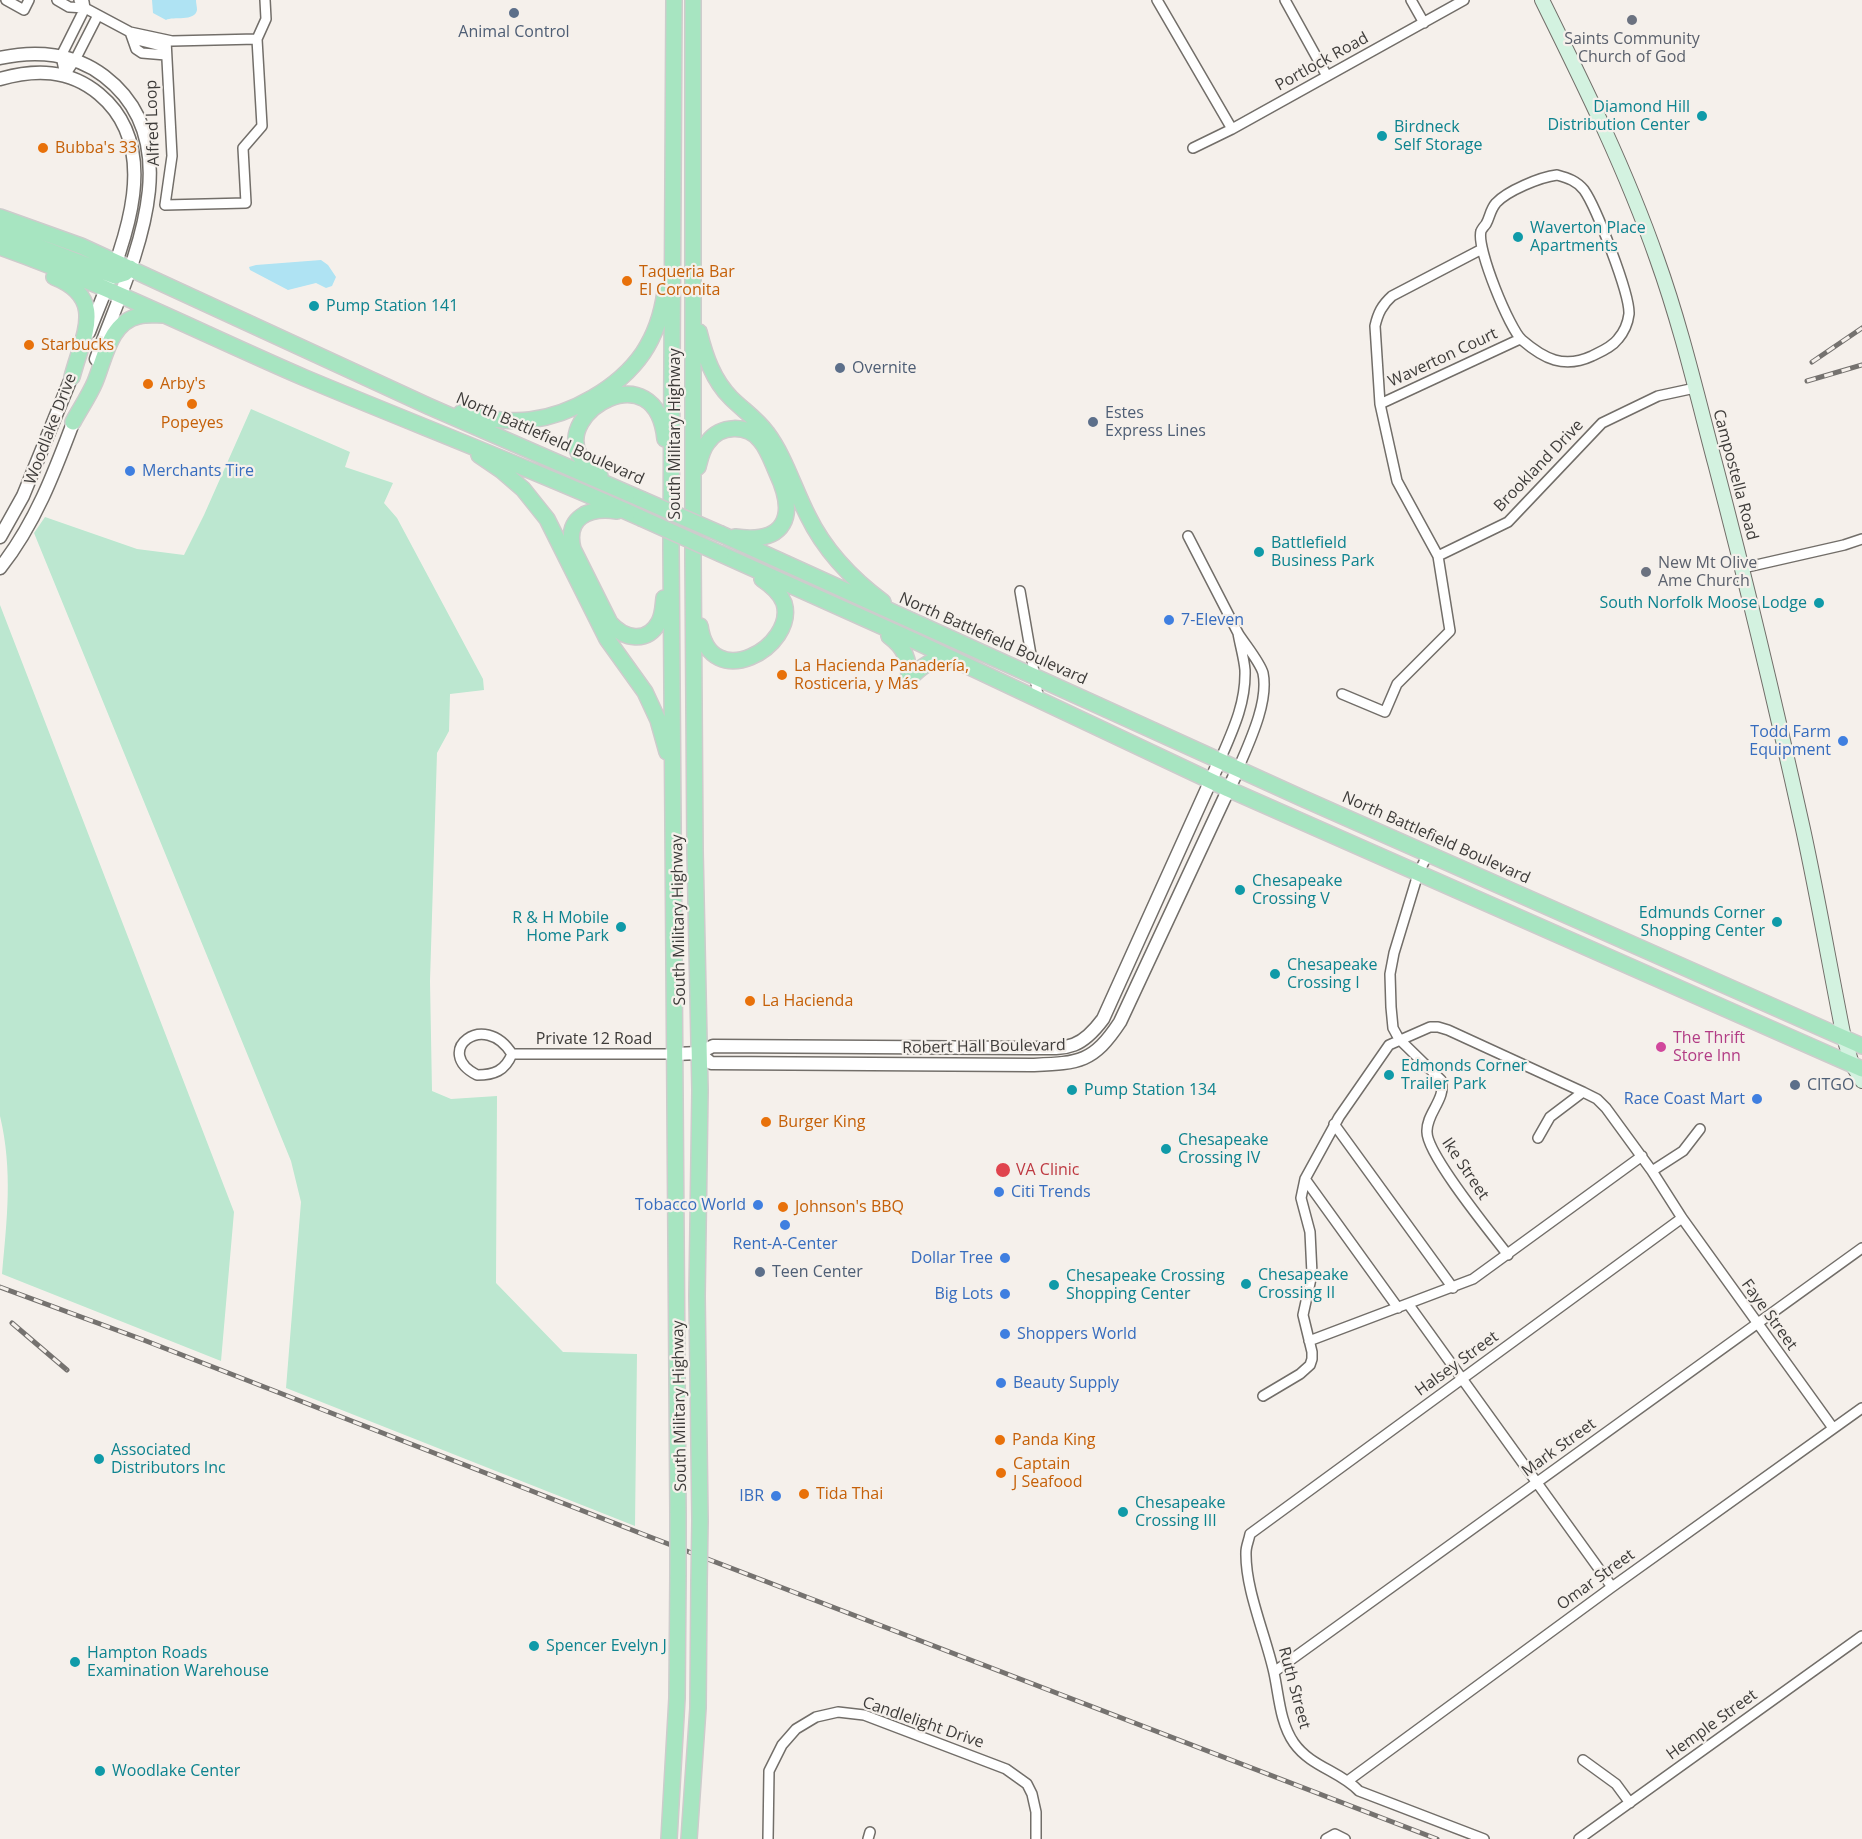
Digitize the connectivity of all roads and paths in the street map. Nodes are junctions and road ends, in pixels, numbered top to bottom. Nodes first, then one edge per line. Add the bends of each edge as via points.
1 (6, 0) edge
2 (30, 0) edge
3 (57, 0) edge
4 (265, 0) edge
5 (674, 0) edge
6 (693, 0) edge
7 (1157, 0) edge
8 (1286, 0) edge
9 (1411, 0) edge
10 (1464, 0) edge
11 (1542, 0) edge
12 (82, 3) edge
13 (98, 15) junction
14 (1424, 23) junction
15 (130, 32) junction
16 (257, 39) junction
17 (166, 47) junction
18 (61, 56) junction
19 (0, 57) edge
20 (75, 60) junction
21 (65, 75) junction
22 (1327, 76) junction
23 (0, 79) edge
24 (1232, 129) junction
25 (1193, 148) dead end
26 (0, 217) edge
27 (0, 232) edge
28 (672, 233) junction
29 (0, 249) edge
30 (1482, 249) junction
31 (130, 268) junction
32 (113, 279) junction
33 (167, 315) junction
34 (694, 315) junction
35 (1520, 339) junction
36 (72, 377) junction
37 (374, 380) junction
38 (1695, 388) junction
39 (1380, 404) junction
40 (428, 406) junction
41 (73, 422) junction
42 (448, 436) junction
43 (617, 488) junction
44 (671, 496) junction
45 (693, 506) junction
46 (641, 518) junction
47 (720, 534) junction
48 (1188, 536) dead end
49 (0, 537) edge
50 (1862, 539) edge
51 (671, 548) junction
52 (721, 554) junction
53 (1437, 556) junction
54 (693, 558) junction
55 (0, 568) edge
56 (1743, 568) junction
57 (1020, 591) dead end
58 (913, 622) junction
59 (872, 623) junction
60 (1238, 633) junction
61 (950, 658) junction
62 (1034, 678) junction
63 (1342, 694) dead end
64 (1039, 700) junction
65 (1220, 760) junction
66 (1238, 769) junction
67 (673, 780) junction
68 (1210, 781) junction
69 (1228, 789) junction
70 (1428, 854) junction
71 (1418, 874) junction
72 (1113, 997) junction
73 (1844, 1038) junction
74 (1399, 1039) junction
75 (1862, 1046) edge
76 (699, 1053) junction
77 (1095, 1053) junction
78 (512, 1054) junction
79 (675, 1054) junction
80 (1857, 1067) edge
81 (1862, 1081) edge
82 (1582, 1092) junction
83 (1334, 1124) junction
84 (1700, 1129) dead end
85 (1538, 1138) dead end
86 (1642, 1156) junction
87 (1652, 1171) junction
88 (1305, 1179) junction
89 (1682, 1218) junction
90 (1862, 1248) edge
91 (1508, 1255) junction
92 (1453, 1288) junction
93 (1409, 1305) junction
94 (1398, 1308) junction
95 (1757, 1324) junction
96 (1309, 1341) junction
97 (1462, 1379) junction
98 (1263, 1396) dead end
99 (1862, 1408) edge
100 (1833, 1428) junction
101 (1537, 1483) junction
102 (1250, 1534) joint
103 (1612, 1587) junction
104 (1862, 1636) edge
105 (1274, 1672) junction
106 (1583, 1760) dead end
107 (1349, 1780) junction
108 (1630, 1803) junction
109 (669, 1839) edge
110 (689, 1839) edge
111 (768, 1839) edge
112 (1036, 1839) edge
113 (1326, 1839) edge
114 (1345, 1839) edge
115 (1484, 1839) edge
116 (1579, 1839) edge

1 - 2 street via 24,10
3 - 12 street via 69,7
4 - 16 street via 266,19
5 - 28 main road, South Military Highway
6 - 34 main road, South Military Highway
7 - 24 street
8 - 22 street
9 - 14 street
10 - 14 street, Portlock Road
11 - 38 main road, Campostella Road via 1635,198 1662,272
12 - 13 street
12 - 18 street
13 - 15 street
13 - 20 street
14 - 22 street, Portlock Road
15 - 17 street
15 - 17 street via 136,49 142,53
16 - 17 street
16 - 17 street, Alfred Loop via 262,126 243,148 246,203 165,206 172,156
18 - 19 street
18 - 20 street
18 - 21 street
20 - 21 street
20 - 31 street via 100,72 125,95 146,140 150,173 147,206
21 - 23 street via 22,73
21 - 32 street via 104,98 130,140 134,192
22 - 24 street, Portlock Road
24 - 25 street, Portlock Road
26 - 32 main road, North Battlefield Boulevard via 81,246
27 - 32 main road
28 - 40 main road via 663,309 654,332 632,367 604,390 569,410 530,420 493,419
28 - 44 main road, South Military Highway
29 - 32 main road, North Battlefield Boulevard
29 - 36 main road via 17,263 69,284 83,297 87,318
30 - 35 street via 1495,288
30 - 35 street via 1481,231 1497,202 1546,177 1557,175 1577,183 1599,221 1628,301 1629,315 1618,339 1608,348 1574,363 1563,363
30 - 39 street via 1402,290 1383,304 1375,326
31 - 32 main road, North Battlefield Boulevard
31 - 32 street
31 - 37 main road, North Battlefield Boulevard
32 - 33 main road, North Battlefield Boulevard
32 - 36 street, Woodlake Drive
32 - 41 street, Woodlake Drive
33 - 41 main road via 138,316 115,332
33 - 42 main road, North Battlefield Boulevard via 304,378
34 - 45 main road, South Military Highway
34 - 58 main road via 709,366 718,382 768,434 821,539 853,577
35 - 39 street, Waverton Court
36 - 49 street, Woodlake Drive via 23,496
37 - 40 main road, North Battlefield Boulevard
37 - 42 main road via 399,403 431,417
38 - 53 street, Brookland Drive via 1658,396 1602,423 1508,522
38 - 56 main road, Campostella Road
39 - 53 street via 1397,481
40 - 43 main road, North Battlefield Boulevard
41 - 55 street, Woodlake Drive via 41,501
42 - 46 main road, North Battlefield Boulevard
42 - 67 main road via 501,470 523,489 547,519 606,639 645,692 658,720
43 - 44 main road via 580,456 576,434 586,415 616,395 626,393 646,399 660,416
43 - 47 main road, North Battlefield Boulevard, bridge
44 - 51 main road, South Military Highway
45 - 47 main road via 697,469 708,440 734,429 752,433 781,480 788,501 784,521 778,529 759,538
45 - 54 main road, South Military Highway
46 - 51 main road via 600,509 581,516 572,531 573,549 617,631 626,636 646,635 660,620
46 - 52 main road, North Battlefield Boulevard, bridge
47 - 58 main road, North Battlefield Boulevard
48 - 60 street
50 - 56 street
51 - 67 main road, South Military Highway
52 - 54 main road via 771,585 784,603 783,625 748,659 725,660 706,647 695,599
52 - 59 main road, North Battlefield Boulevard
53 - 63 street via 1450,631 1397,684 1385,712
54 - 76 main road, South Military Highway
56 - 73 main road, Campostella Road via 1803,831
57 - 62 street
58 - 62 main road, North Battlefield Boulevard
59 - 61 main road, North Battlefield Boulevard
59 - 61 main road via 903,649 909,662 909,679 932,661
60 - 65 street via 1245,668 1244,696
60 - 66 street via 1262,671 1264,686
61 - 64 main road, North Battlefield Boulevard
62 - 64 street
62 - 65 main road, North Battlefield Boulevard
64 - 68 main road, North Battlefield Boulevard
65 - 66 main road, North Battlefield Boulevard
65 - 68 street, Robert Hall Boulevard
66 - 69 street
66 - 70 main road, North Battlefield Boulevard
67 - 79 main road, South Military Highway
68 - 69 main road, North Battlefield Boulevard
68 - 72 street, Robert Hall Boulevard
69 - 71 main road, North Battlefield Boulevard
69 - 77 street via 1120,1022
70 - 71 street
70 - 73 main road, North Battlefield Boulevard
71 - 74 street via 1390,974 1393,1028
71 - 80 main road, North Battlefield Boulevard
72 - 76 street, Robert Hall Boulevard via 1091,1036 1063,1048 713,1046
72 - 77 street via 1112,1018
73 - 75 main road, North Battlefield Boulevard
73 - 80 main road, Campostella Road
74 - 82 street via 1430,1026 1438,1027
74 - 83 street via 1389,1045
74 - 91 street, Ike Street via 1441,1080 1443,1091 1426,1131 1429,1142
76 - 77 street, Robert Hall Boulevard via 711,1063 1032,1065 1062,1064
76 - 79 street, Robert Hall Boulevard
76 - 110 main road, South Military Highway, bridge via 698,1708
78 - 78 street, Private 12 Road via 493,1035 468,1038 459,1054 465,1067 477,1075 499,1072
78 - 79 street, Private 12 Road
79 - 109 main road, South Military Highway, bridge via 678,1575 677,1698
80 - 81 main road, Campostella Road
82 - 85 street via 1550,1117
82 - 86 street via 1606,1108
83 - 88 street
83 - 92 street
84 - 87 street via 1683,1151
86 - 87 street
86 - 91 street
87 - 89 street
88 - 94 street
88 - 96 street via 1301,1198 1310,1232 1312,1275 1303,1316
89 - 95 street, Faye Street
89 - 97 street, Halsey Street
90 - 95 street, Mark Street
91 - 92 street
92 - 93 street
93 - 94 street
93 - 97 street
94 - 96 street
95 - 100 street, Faye Street
95 - 101 street, Mark Street
96 - 98 street via 1310,1365
97 - 101 street
97 - 102 street, Halsey Street
99 - 100 street, Omar Street
100 - 103 street, Omar Street
101 - 103 street
101 - 105 street, Mark Street
102 - 105 street, Ruth Street via 1245,1551 1249,1581
103 - 107 street, Omar Street
104 - 108 street, Hemple Street
105 - 107 street, Ruth Street via 1281,1713 1293,1742 1307,1758
106 - 108 street via 1616,1784
107 - 115 street, Ruth Street via 1359,1791
108 - 116 street, Hemple Street
111 - 112 street, Candlelight Drive via 769,1771 782,1745 796,1729 816,1717 838,1712 864,1715 1006,1769 1027,1784 1032,1794
113 - 114 street via 1335,1834

